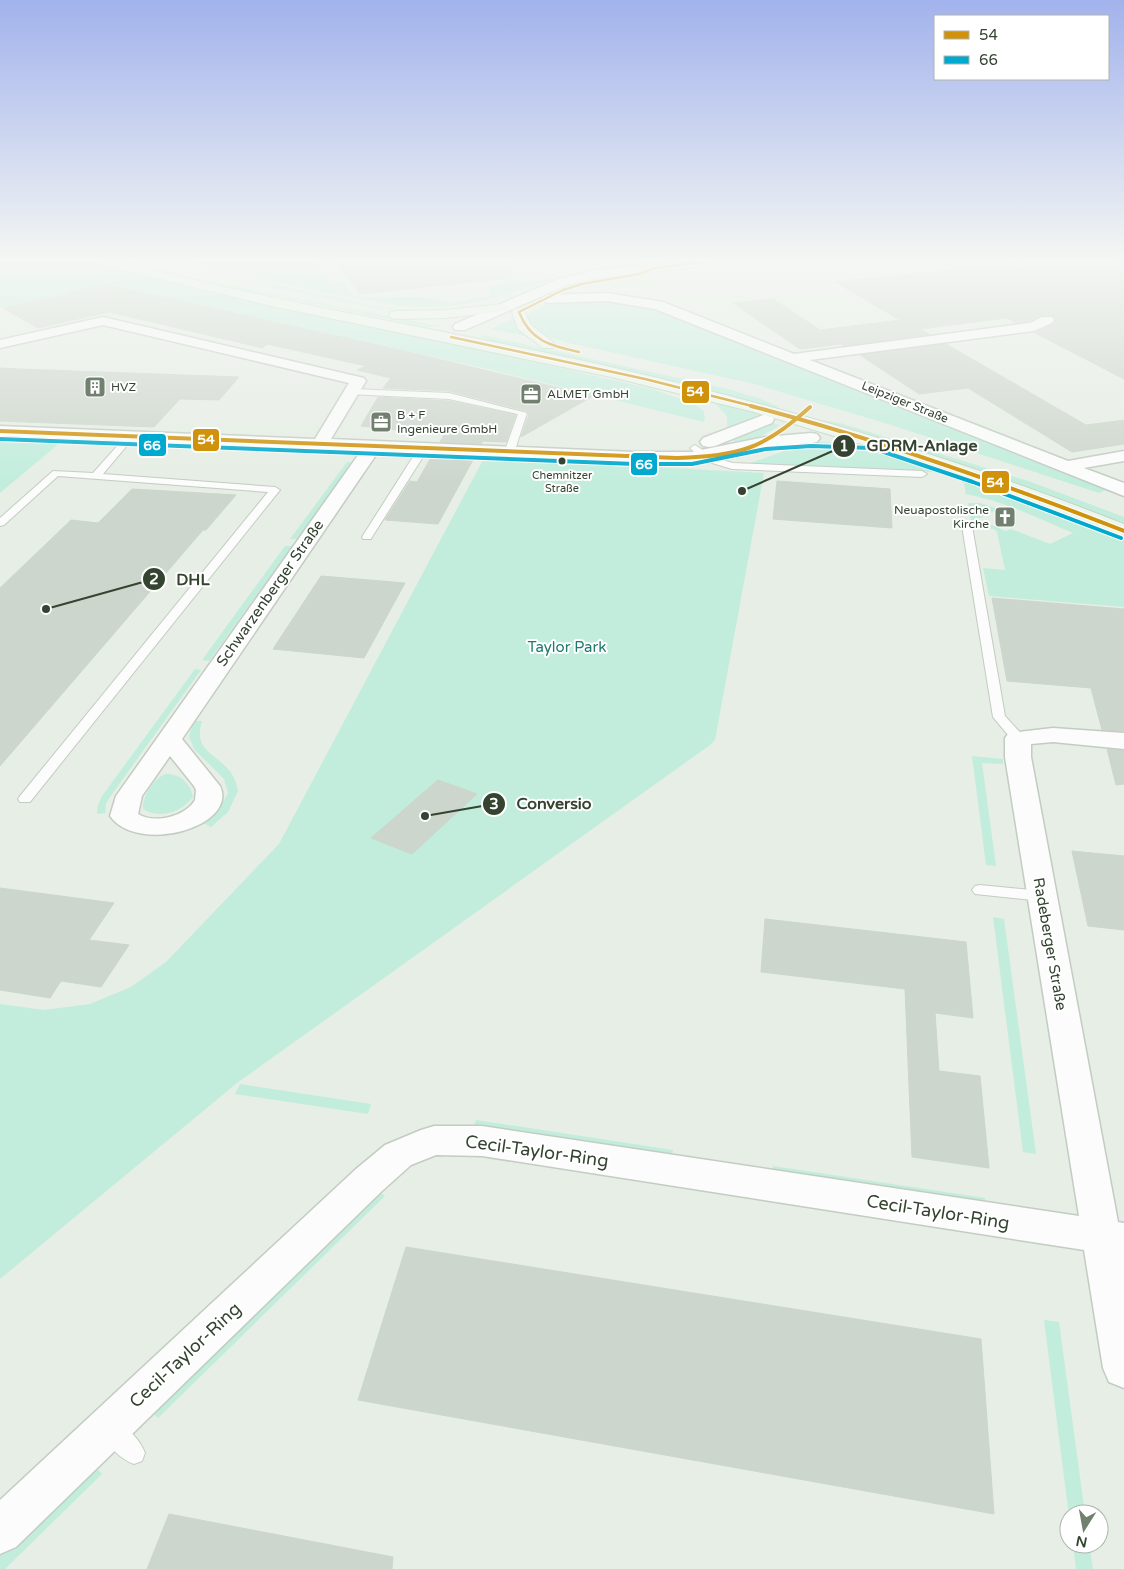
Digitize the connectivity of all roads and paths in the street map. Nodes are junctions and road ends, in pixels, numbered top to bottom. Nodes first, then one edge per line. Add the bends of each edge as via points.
1 (39, 335) edge
2 (163, 335) edge
3 (468, 335) edge
4 (502, 335) edge
5 (535, 335) edge
6 (737, 335) edge
7 (971, 335) edge
8 (0, 344) edge
9 (548, 345) junction
10 (795, 358) junction
11 (688, 390) junction
12 (352, 392) junction
13 (717, 416) joint
14 (795, 416) junction
15 (766, 419) joint
16 (0, 431) edge
17 (132, 436) junction
18 (811, 438) joint
19 (715, 440) junction
20 (873, 441) junction
21 (766, 442) junction
22 (320, 444) junction
23 (373, 447) junction
24 (423, 449) junction
25 (700, 452) junction
26 (509, 453) junction
27 (1124, 456) edge
28 (1068, 467) junction
29 (922, 474) dead end
30 (96, 476) junction
31 (1124, 490) edge
32 (1099, 501) dead end
33 (0, 523) edge
34 (967, 526) dead end
35 (1124, 531) edge
36 (367, 537) dead end
37 (1018, 738) junction
38 (168, 739) dead end
39 (1124, 742) edge
40 (25, 799) dead end
41 (980, 890) dead end
42 (1042, 896) junction
43 (1113, 1239) edge
44 (1124, 1368) edge
45 (0, 1531) edge

1 - 8 street
2 - 12 street via 358,381
3 - 11 main road
4 - 9 main road
5 - 9 main road
6 - 10 street, Leipziger Straße
7 - 10 street
9 - 14 main road via 676,373
10 - 28 street, Leipziger Straße
11 - 13 main road via 710,406
11 - 14 main road
12 - 22 street
12 - 26 lane via 450,396 523,413
13 - 19 street
14 - 15 main road
14 - 20 main road
14 - 21 street
14 - 32 main road via 932,443
15 - 19 street
16 - 17 street
17 - 22 street
17 - 30 lane
18 - 20 main road
18 - 21 street
19 - 25 street
20 - 35 main road via 976,475
21 - 25 street
22 - 23 street
23 - 24 street
23 - 38 street, Schwarzenberger Straße
24 - 26 street
24 - 36 lane
25 - 26 street via 648,457
25 - 29 lane via 720,463 751,468
27 - 28 street
28 - 31 street, Leipziger Straße
30 - 33 lane via 56,473
30 - 40 lane via 275,490
34 - 37 lane via 999,717
37 - 39 street via 1053,735
37 - 42 street, Radeberger Straße via 1018,757
41 - 42 lane
42 - 43 street, Radeberger Straße
43 - 44 street, Radeberger Straße
43 - 45 street, Cecil-Taylor-Ring via 482,1141 434,1140 398,1155 368,1180 121,1440

